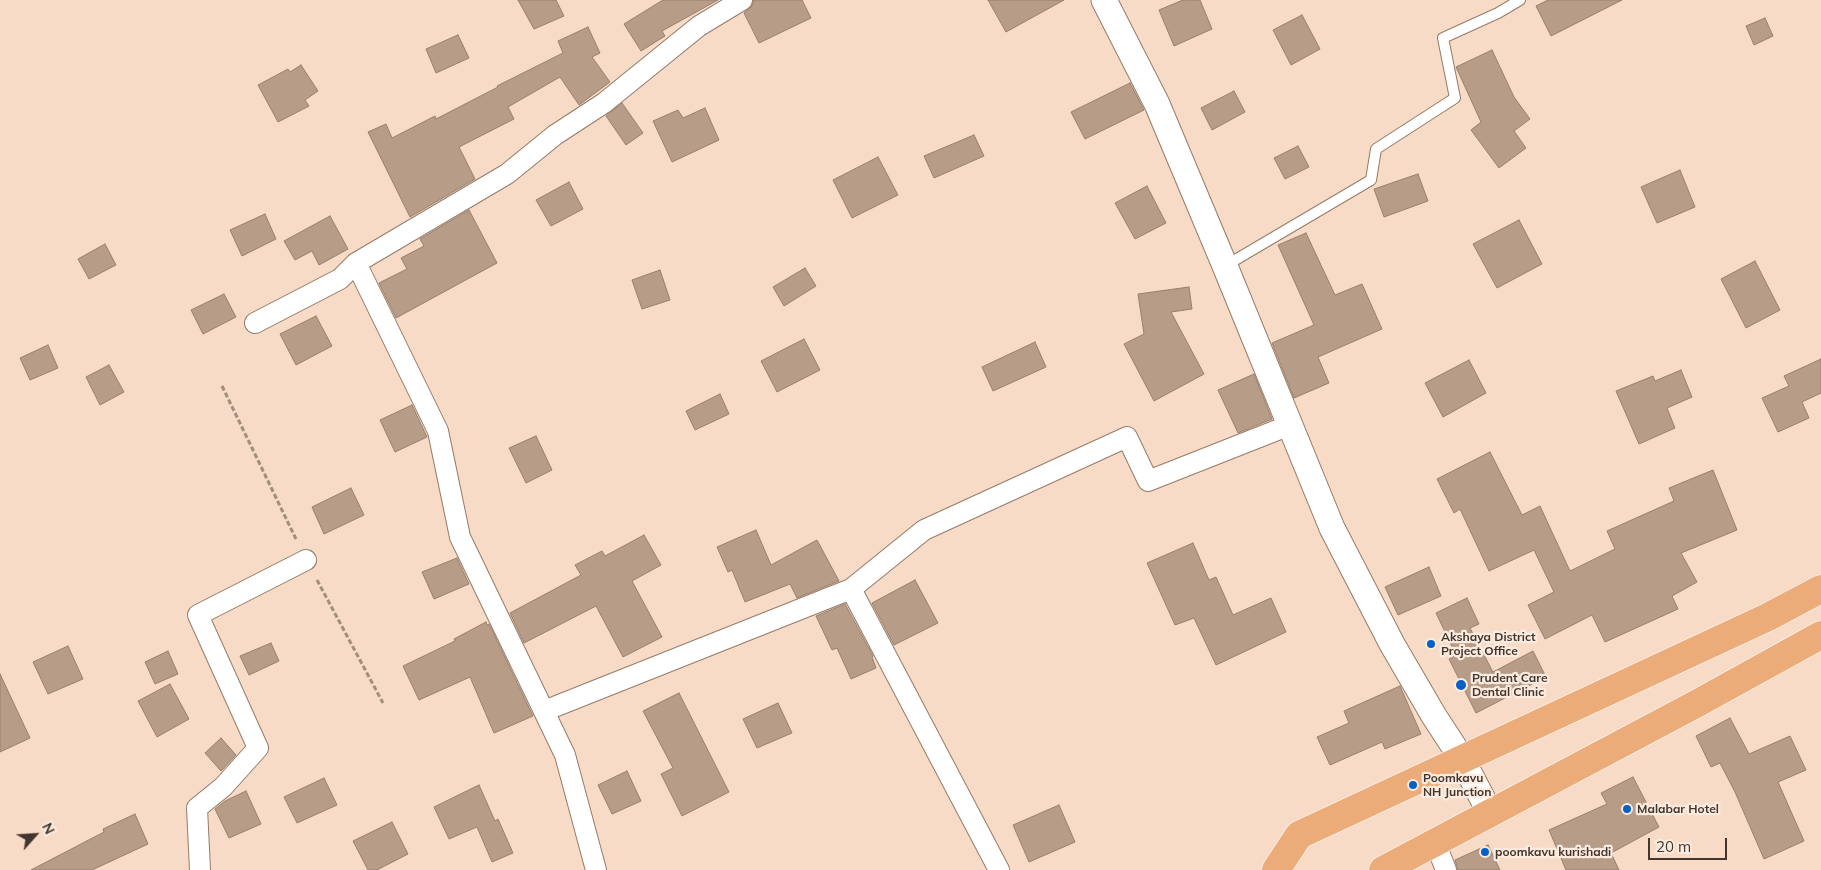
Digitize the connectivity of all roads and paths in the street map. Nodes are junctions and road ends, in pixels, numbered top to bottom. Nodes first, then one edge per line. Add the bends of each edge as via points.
1 (742, 0) edge
2 (1104, 0) edge
3 (1520, 0) edge
4 (356, 264) junction
5 (1225, 266) junction
6 (255, 323) dead end
7 (1290, 425) junction
8 (306, 560) dead end
9 (851, 589) junction
10 (1821, 589) edge
11 (1821, 635) edge
12 (544, 711) junction
13 (1462, 759) junction
14 (1490, 813) junction
15 (1436, 842) junction
16 (200, 870) edge
17 (596, 870) edge
18 (999, 870) edge
19 (1276, 870) edge
20 (1383, 870) edge
21 (1446, 870) edge

1 - 4 street via 699,26 507,174
2 - 5 street via 1157,104
3 - 5 lane via 1443,38 1455,98 1376,149 1371,180
4 - 6 street via 340,279
4 - 12 street via 438,431 460,537
5 - 7 street
7 - 9 street via 1148,481 1127,436 924,530
7 - 13 street via 1337,537 1392,644
8 - 16 street via 198,615 258,748 223,787 197,808
9 - 12 street
9 - 18 street
10 - 13 highway via 1768,618
11 - 14 highway
12 - 17 street via 565,755
13 - 14 street
13 - 19 highway via 1299,835
14 - 15 highway
15 - 20 highway
15 - 21 street

